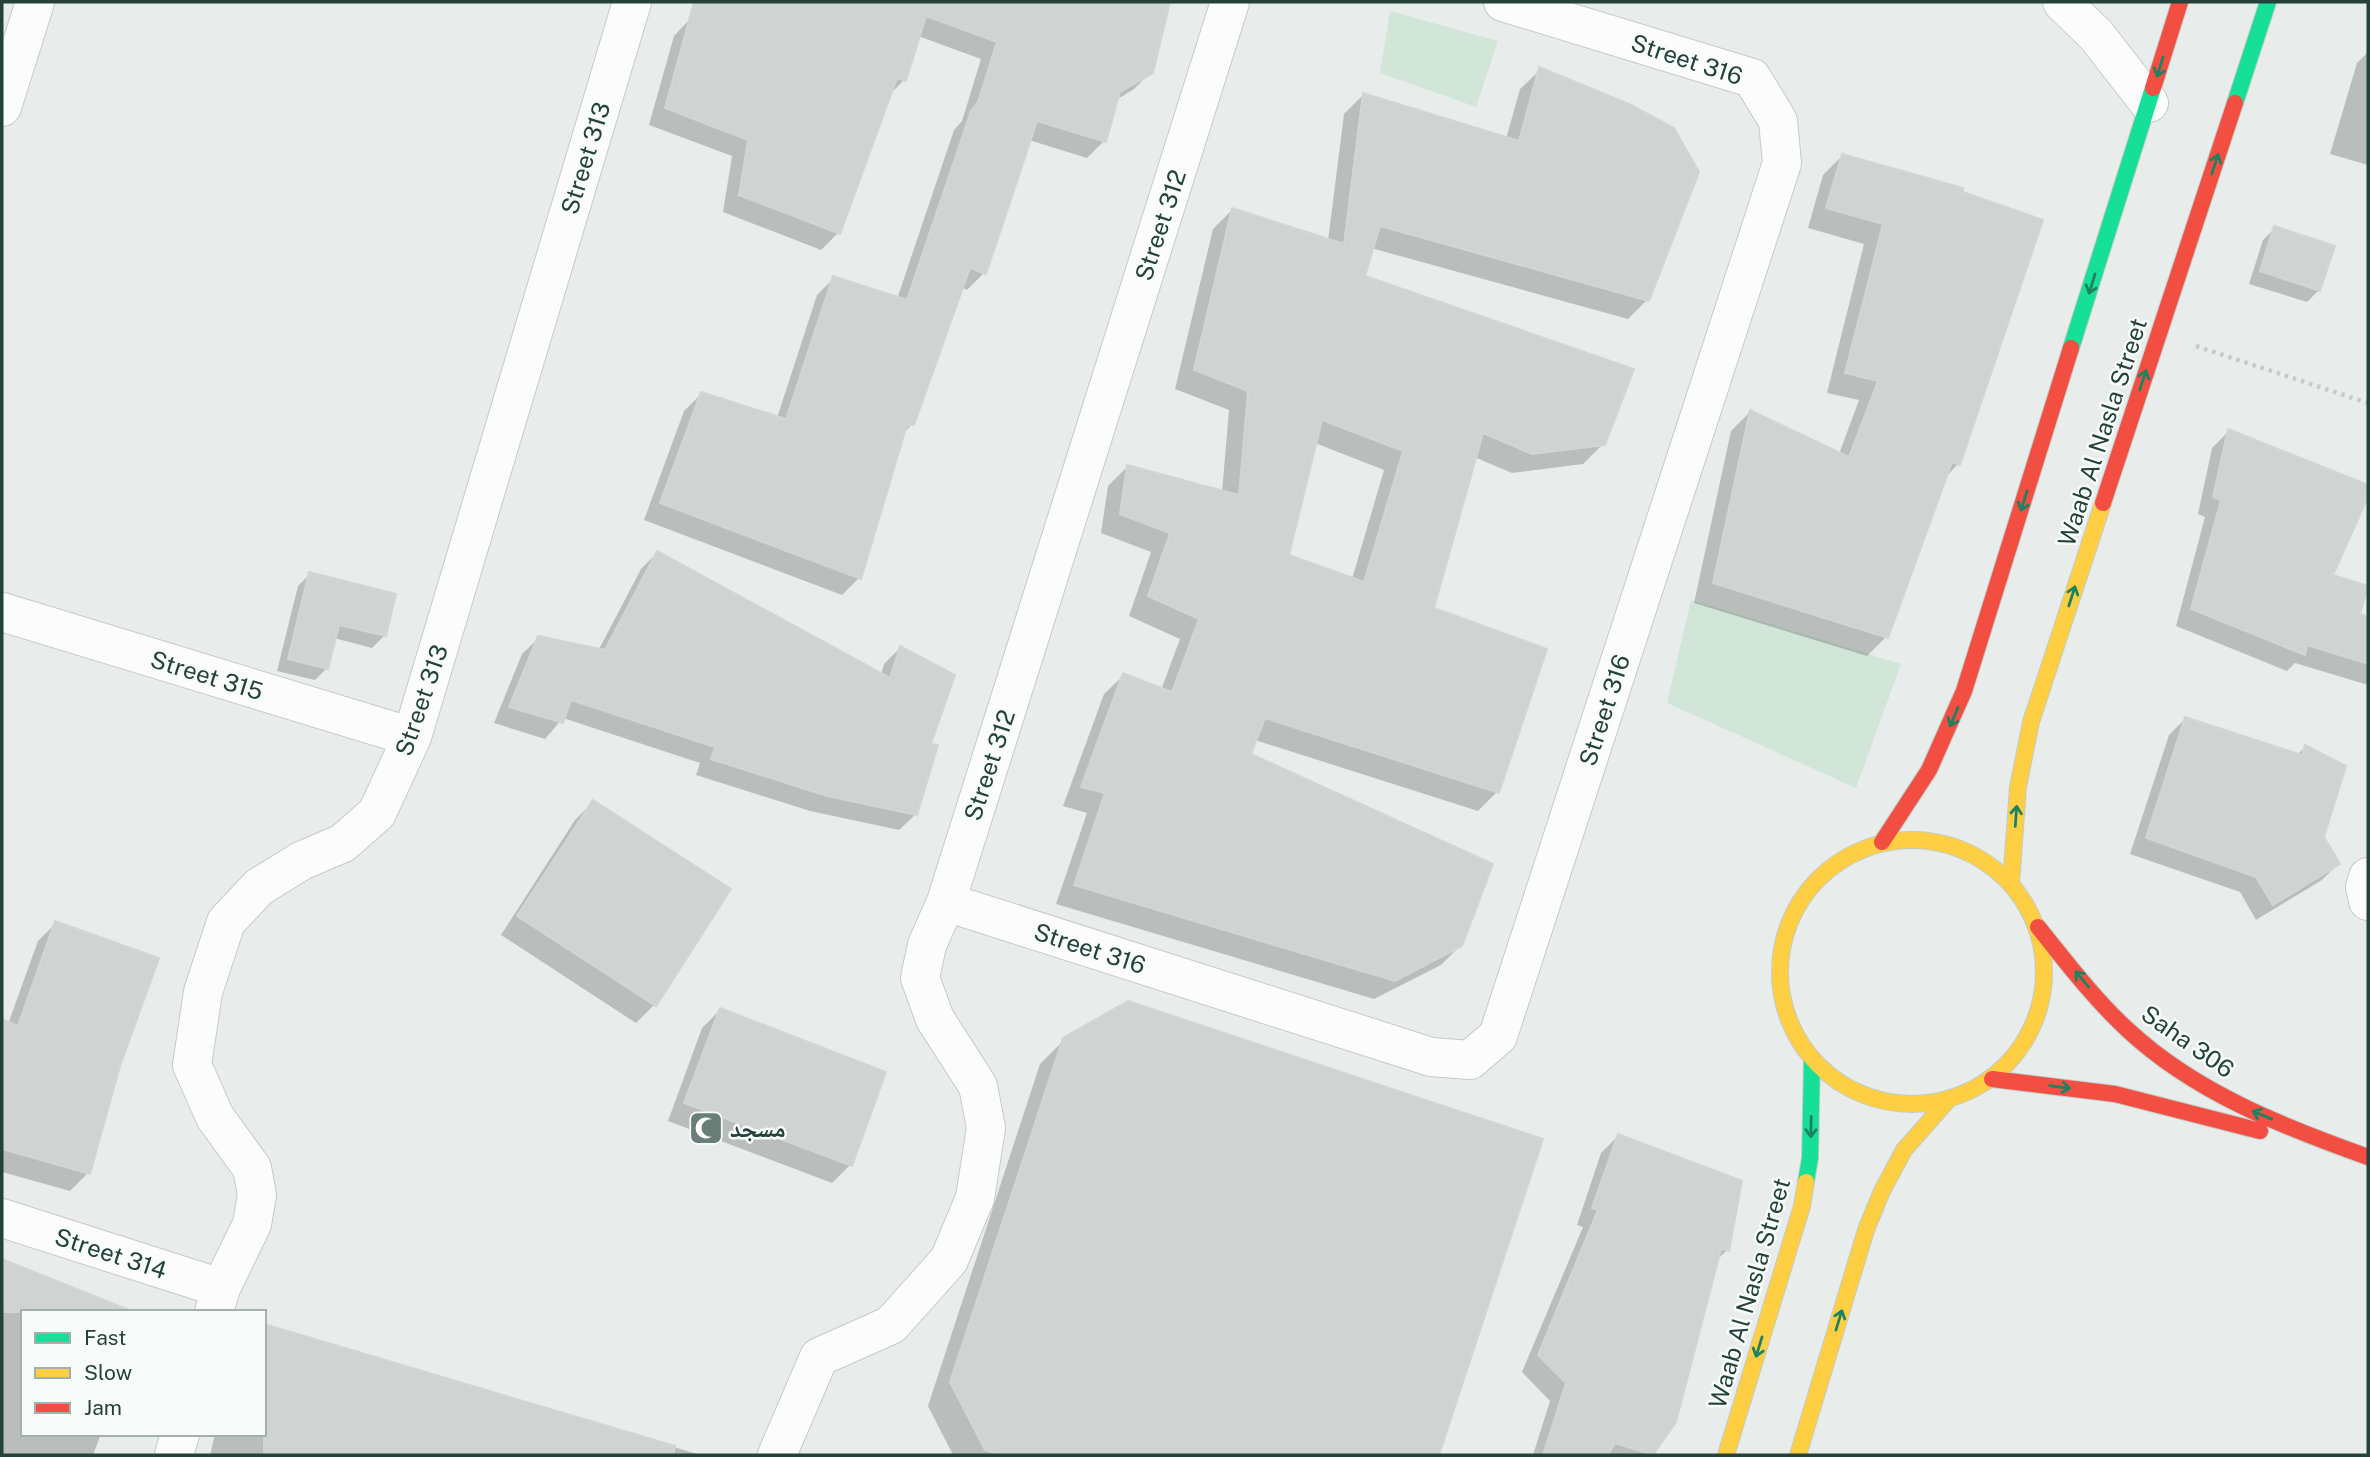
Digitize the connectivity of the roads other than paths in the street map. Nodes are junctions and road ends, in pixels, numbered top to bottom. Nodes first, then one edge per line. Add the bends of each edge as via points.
1 (35, 2) edge
2 (632, 2) edge
3 (1230, 2) edge
4 (1503, 2) edge
5 (2062, 2) edge
6 (2180, 2) edge
7 (2268, 2) edge
8 (2149, 103) junction
9 (2, 107) edge
10 (2, 612) edge
11 (412, 737) junction
12 (1882, 842) junction
13 (2368, 877) edge
14 (2011, 884) junction
15 (2368, 901) edge
16 (946, 902) junction
17 (2035, 924) junction
18 (1812, 1059) junction
19 (1992, 1079) junction
20 (1948, 1100) junction
21 (2347, 1150) junction
22 (2368, 1157) edge
23 (2, 1217) edge
24 (218, 1300) edge
25 (179, 1436) edge
26 (174, 1455) edge
27 (777, 1455) edge
28 (1726, 1455) edge
29 (1798, 1455) edge

1 - 9 street
2 - 11 street, Street 313
3 - 16 street, Street 312
4 - 16 street, Street 316 via 1752,78 1778,121 1782,163 1498,1036 1470,1060 1431,1057
5 - 8 street via 2096,35
6 -> 8 street
14 -> 7 street, Waab Al Nasla Street via 2018,787 2031,722
8 -> 12 street via 1964,691 1915,799
10 - 11 street, Street 315
11 - 24 street, Street 313 via 377,813 343,843 301,861 259,887 226,922 203,992 192,1065 215,1117 252,1168 257,1195 252,1224
12 - 14 street via 1929,841 1963,851
12 - 18 street via 1841,860 1807,890 1786,930 1779,975 1788,1020
13 - 15 street
14 - 17 street
16 - 27 street, Street 312 via 920,978 935,1019 978,1086 986,1128 975,1198 949,1260 891,1325 819,1357
17 - 19 street via 2045,966 2040,1008 2022,1048
21 -> 17 street, Saha 306 via 2250,1110 2144,1044
18 - 20 street via 1840,1083 1874,1100 1911,1105
18 -> 28 street, Waab Al Nasla Street via 1810,1158 1802,1206
19 - 20 street
19 -> 21 street, Saha 306 via 2115,1094
29 -> 20 street via 1882,1191 1904,1150
21 - 22 street, Saha 306
23 - 24 street, Street 314
25 - 26 street

